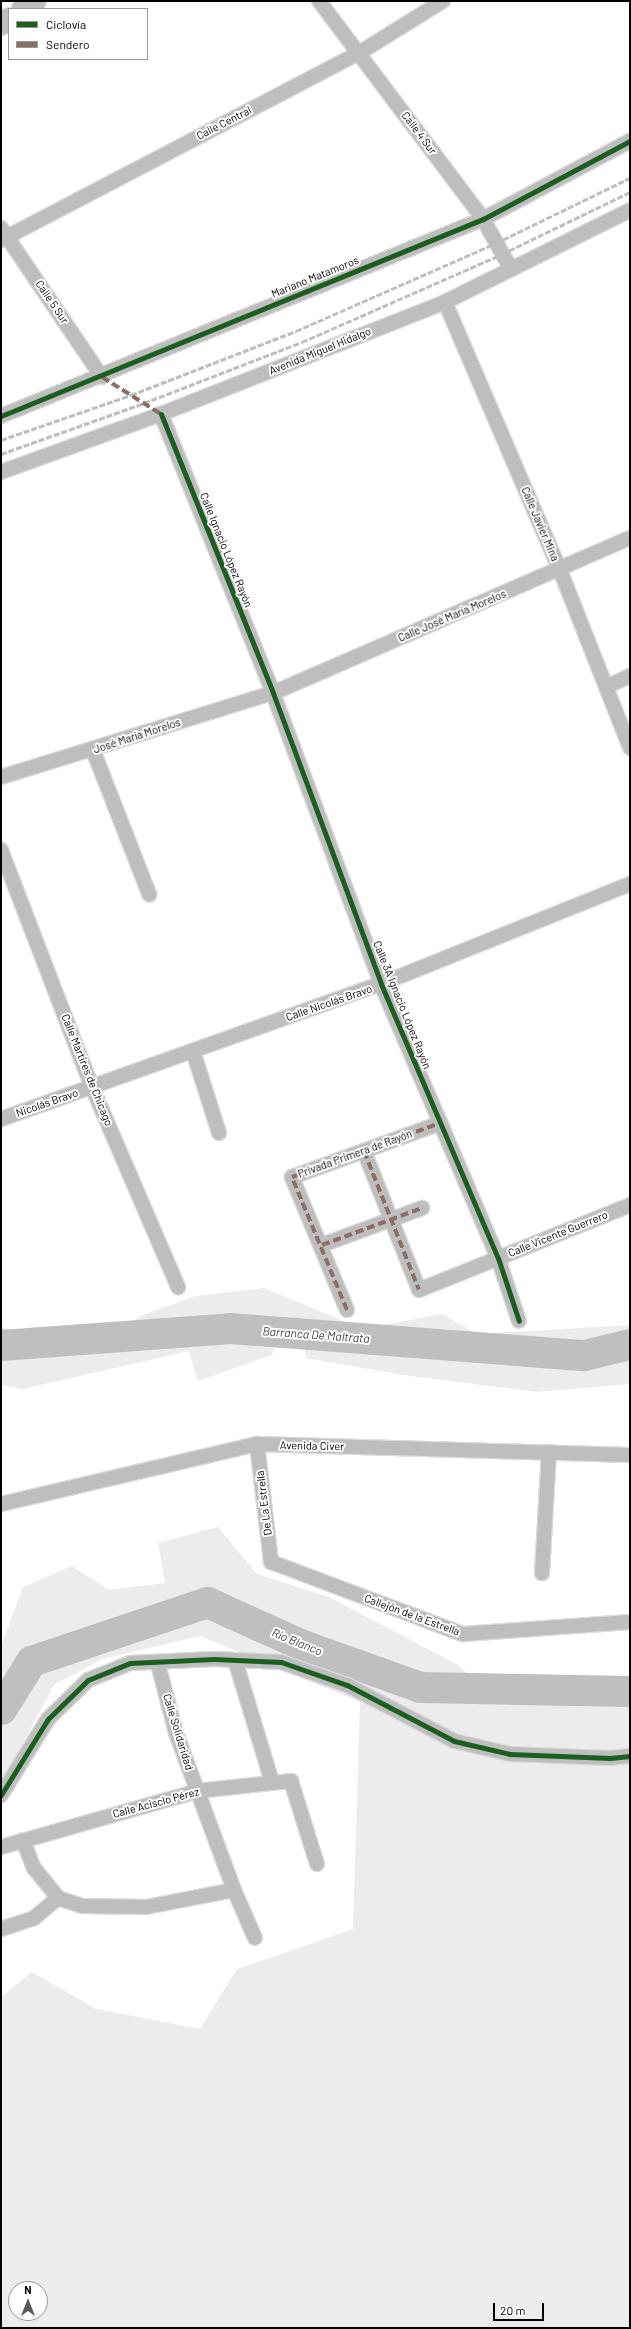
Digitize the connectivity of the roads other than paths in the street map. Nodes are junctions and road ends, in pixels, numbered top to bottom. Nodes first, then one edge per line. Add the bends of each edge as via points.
1 (35, 1) edge
2 (320, 1) edge
3 (444, 1) edge
4 (24, 8) edge
5 (359, 53) junction
6 (630, 141) edge
7 (630, 210) edge
8 (482, 218) junction
9 (3, 234) edge
10 (511, 269) junction
11 (445, 302) junction
12 (102, 377) junction
13 (161, 414) junction
14 (1, 416) edge
15 (1, 472) edge
16 (630, 538) edge
17 (560, 570) junction
18 (630, 676) edge
19 (606, 687) junction
20 (273, 693) junction
21 (630, 748) edge
22 (93, 750) junction
23 (1, 777) edge
24 (1, 850) edge
25 (630, 884) edge
26 (149, 894) dead end
27 (381, 984) junction
28 (193, 1051) junction
29 (92, 1087) junction
30 (1, 1119) edge
31 (440, 1123) junction
32 (220, 1133) dead end
33 (364, 1151) junction
34 (630, 1205) edge
35 (422, 1208) dead end
36 (392, 1220) junction
37 (322, 1245) junction
38 (498, 1258) junction
39 (178, 1287) dead end
40 (347, 1310) dead end
41 (519, 1321) dead end
42 (257, 1444) junction
43 (549, 1452) junction
44 (630, 1455) edge
45 (1, 1504) edge
46 (271, 1562) joint
47 (542, 1573) dead end
48 (630, 1622) edge
49 (235, 1660) junction
50 (158, 1664) junction
51 (630, 1756) edge
52 (272, 1782) junction
53 (197, 1791) junction
54 (1, 1795) edge
55 (23, 1840) junction
56 (1, 1847) edge
57 (317, 1864) dead end
58 (234, 1890) junction
59 (58, 1898) junction
60 (1, 1929) edge
61 (255, 1938) dead end

1 - 4 main road
2 - 5 street, Calle 4 Sur
3 - 5 street, Calle Central
5 - 8 street, Calle 4 Sur
5 - 9 street, Calle Central
6 - 8 street, Mariano Matamoros
7 - 10 street, Avenida Miguel Hidalgo
8 - 10 street, Calle 4 Sur
8 - 12 street, Mariano Matamoros
9 - 12 street, Calle 5 Sur
10 - 11 street, Avenida Miguel Hidalgo
11 - 13 street, Avenida Miguel Hidalgo
11 - 17 street, Calle Javier Mina
12 - 14 street, Mariano Matamoros
13 - 15 street, Avenida Miguel Hidalgo
13 - 20 street, Calle Ignacio López Rayón
16 - 17 street, Calle José María Morelos
17 - 19 street, Calle Javier Mina
17 - 20 street, Calle José María Morelos
18 - 19 street
19 - 21 street, Calle Javier Mina
20 - 22 street, José María Morelos
20 - 27 street, Calle 3A Ignacio López Rayón
22 - 23 street, José María Morelos
22 - 26 street
24 - 29 street, Calle Mártires de Chicago
25 - 27 street, Calle Nicolás Bravo
27 - 28 street, Calle Nicolás Bravo
27 - 31 street, Calle 3A Ignacio López Rayón
28 - 29 street, Calle Nicolás Bravo
28 - 32 street
29 - 30 street, Nicolás Bravo
29 - 39 street, Calle Mártires de Chicago
31 - 33 street, Privada Primera de Rayón
31 - 38 street, Calle 3A Ignacio López Rayón
33 - 36 street
33 - 37 street, Privada Primera de Rayón via 292,1177
34 - 38 street, Calle Vicente Guerrero
35 - 36 street
36 - 37 street
36 - 38 street, Calle Vicente Guerrero via 419,1290
37 - 40 street, Privada Primera de Rayón
38 - 41 street, Calle 3A Ignacio López Rayón
42 - 43 street, Avenida Civer
42 - 45 street, Avenida Civer
42 - 46 street, De La Estrella
43 - 44 street, Avenida Civer
43 - 47 street
46 - 48 street, Callejón de la Estrella via 463,1634
49 - 50 street via 214,1659
49 - 51 street via 281,1662 347,1685 454,1741 510,1754 610,1758
49 - 52 street
50 - 53 street, Calle Solidaridad via 176,1733
50 - 54 street via 130,1663 88,1680 48,1719
52 - 53 street, Calle Acisclo Pérez
52 - 57 street, Calle Acisclo Pérez via 291,1781
53 - 55 street, Calle Acisclo Pérez
53 - 58 street, Calle Solidaridad
55 - 56 street, Calle Acisclo Pérez
55 - 59 street via 34,1868
58 - 59 street via 146,1907 83,1906
58 - 61 street, Calle Solidaridad
59 - 60 street via 34,1918

